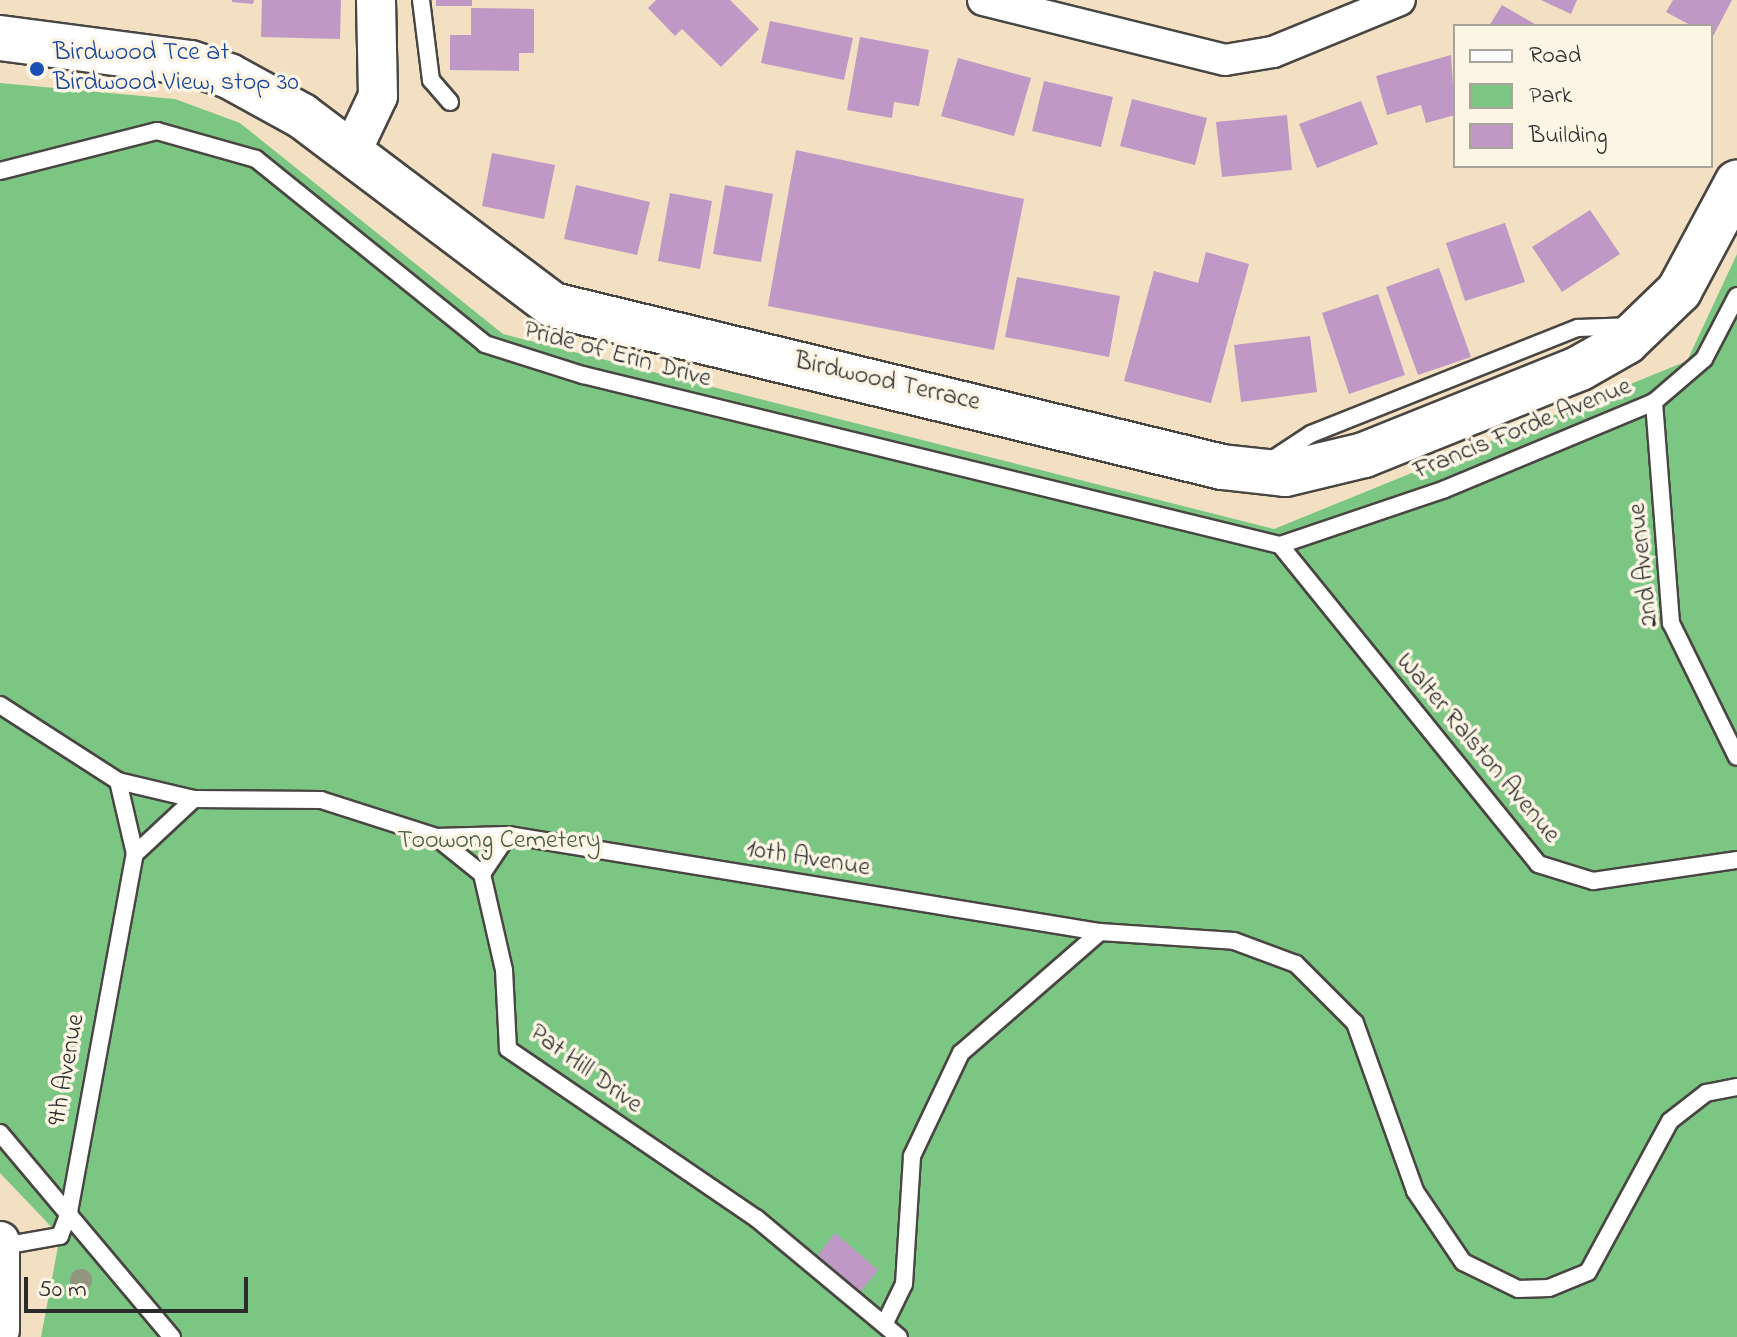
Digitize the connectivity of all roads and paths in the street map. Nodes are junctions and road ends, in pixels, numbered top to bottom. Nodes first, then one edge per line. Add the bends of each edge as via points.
1 (376, 0) edge
2 (421, 0) edge
3 (983, 0) edge
4 (1400, 0) edge
5 (0, 38) edge
6 (450, 102) dead end
7 (351, 153) junction
8 (0, 171) edge
9 (1737, 183) edge
10 (1737, 296) edge
11 (1654, 402) junction
12 (1280, 545) junction
13 (0, 705) edge
14 (1737, 757) edge
15 (118, 781) junction
16 (194, 799) junction
17 (508, 835) junction
18 (436, 837) junction
19 (135, 854) junction
20 (1737, 860) edge
21 (482, 874) junction
22 (1100, 932) junction
23 (1737, 1087) edge
24 (0, 1133) edge
25 (69, 1212) junction
26 (1, 1243) edge
27 (885, 1323) junction
28 (0, 1330) edge
29 (172, 1337) edge
30 (899, 1337) edge

1 - 7 street via 378,96
2 - 6 lane via 431,80
3 - 4 street via 1225,60 1273,52
5 - 7 main road, Birdwood Terrace via 190,63 229,76
7 - 9 main road, Birdwood Terrace via 553,305 1285,474 1364,455 1580,368 1647,327 1679,291
8 - 12 lane, Pride of Erin Drive via 157,131 256,159 485,344 613,383
10 - 11 lane, Francis Forde Avenue via 1704,359
11 - 12 lane, Francis Forde Avenue via 1445,489
11 - 14 lane, 2nd Avenue via 1671,623
12 - 20 lane, Walter Ralston Avenue via 1538,864 1593,881
13 - 15 lane
15 - 16 lane
15 - 19 lane
16 - 18 lane via 321,800
16 - 19 lane
17 - 18 lane, 10th Avenue
17 - 21 lane
17 - 22 lane, 10th Avenue
18 - 21 lane
19 - 25 lane, 9th Avenue
21 - 27 lane, Pat Hill Drive via 504,970 508,1049 756,1218
22 - 23 lane, 10th Avenue via 1234,941 1296,964 1355,1023 1415,1191 1463,1262 1518,1289 1549,1288 1588,1272 1670,1121 1706,1093
22 - 27 lane via 961,1053 912,1156 904,1284
24 - 25 lane
25 - 26 lane via 60,1236
25 - 29 lane
26 - 28 street
27 - 30 lane

